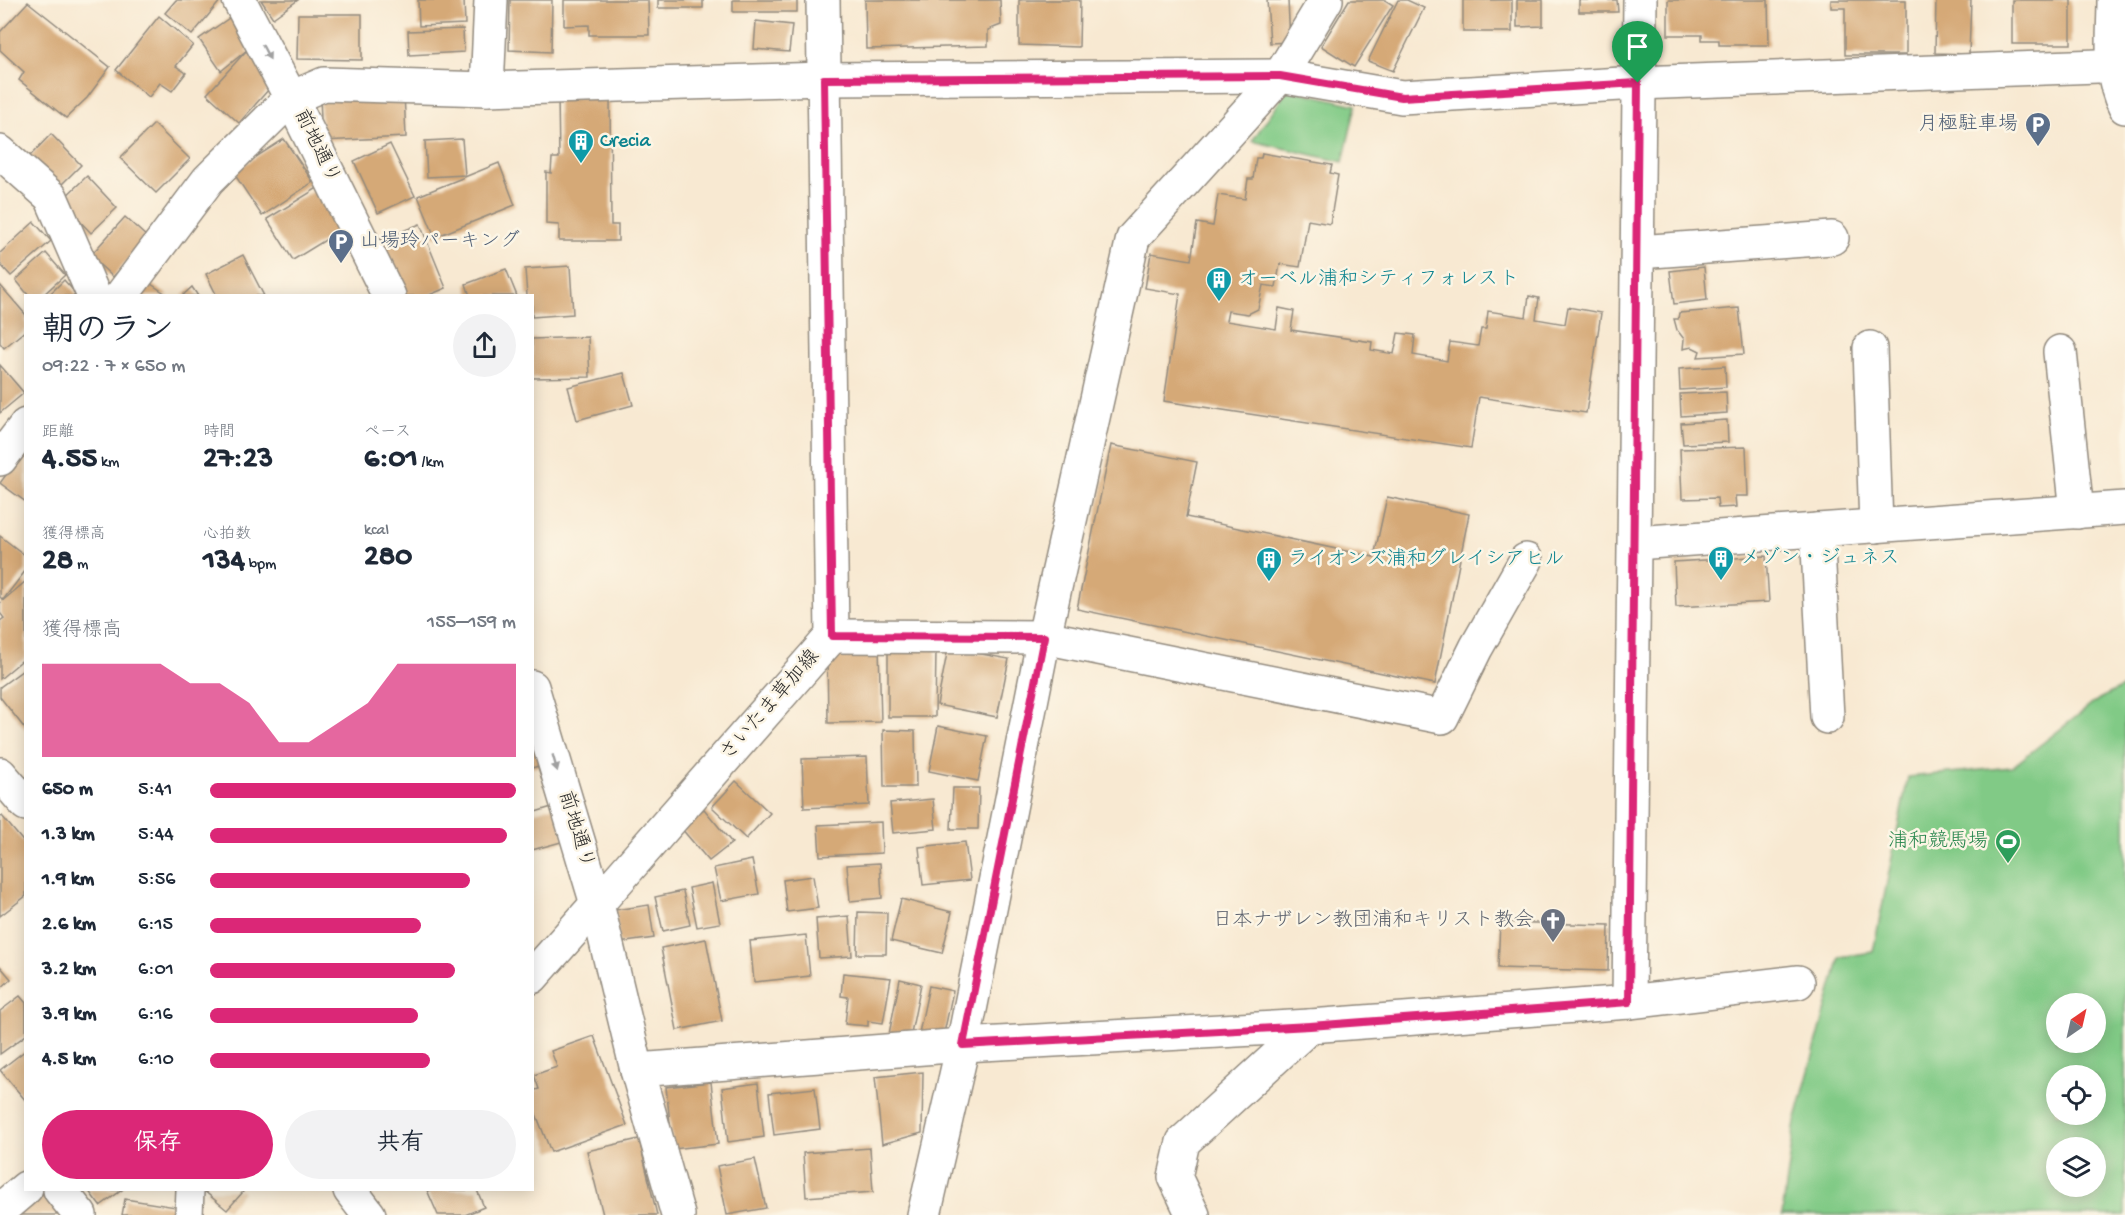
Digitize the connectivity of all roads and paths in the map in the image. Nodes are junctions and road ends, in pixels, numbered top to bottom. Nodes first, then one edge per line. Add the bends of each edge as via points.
1 (239, 0) edge
2 (491, 0) edge
3 (823, 0) edge
4 (1326, 0) edge
5 (1640, 0) edge
6 (2114, 0) edge
7 (2119, 65) edge
8 (1280, 76) junction
9 (824, 79) junction
10 (1638, 83) junction
11 (487, 89) junction
12 (291, 98) junction
13 (2125, 107) edge
14 (0, 152) edge
15 (1832, 238) dead end
16 (1638, 252) junction
17 (93, 294) edge
18 (123, 294) edge
19 (388, 294) edge
20 (1870, 348) dead end
21 (2060, 352) dead end
22 (24, 428) edge
23 (0, 459) edge
24 (2125, 508) edge
25 (2077, 512) junction
26 (1876, 526) junction
27 (1817, 530) junction
28 (1635, 543) junction
29 (1526, 560) dead end
30 (832, 636) junction
31 (1044, 637) junction
32 (535, 705) edge
33 (1827, 717) dead end
34 (0, 774) edge
35 (24, 802) edge
36 (597, 904) junction
37 (534, 975) edge
38 (1798, 982) dead end
39 (1629, 1002) junction
40 (1310, 1026) junction
41 (963, 1045) junction
42 (637, 1070) junction
43 (24, 1190) edge
44 (61, 1191) edge
45 (190, 1191) edge
46 (351, 1191) edge
47 (0, 1210) edge
48 (80, 1215) edge
49 (189, 1215) edge
50 (369, 1215) edge
51 (678, 1215) edge
52 (924, 1215) edge
53 (1193, 1215) edge

1 -> 12 street, 前地通り
2 - 11 street
3 - 9 street, さいたま草加線
4 - 8 street
5 - 10 street
6 - 7 street
7 - 10 street
7 - 13 street via 2120,97
8 - 9 street
8 - 10 street via 1402,97
8 - 31 street via 1133,238
9 - 11 street
9 - 30 street, さいたま草加線
10 - 16 street
11 - 12 street via 324,84
12 - 18 street via 208,180
12 - 19 street, 前地通り
14 - 17 street via 51,197
15 - 16 street
16 - 28 street
20 - 26 street
21 - 25 street
22 - 23 street
24 - 25 street
25 - 26 street
26 - 27 street
27 - 28 street
27 - 33 street
28 - 39 street
29 - 31 street via 1442,717
30 - 31 street
30 - 36 street, さいたま草加線
31 - 41 street
32 -> 36 street, 前地通り
34 - 35 street
36 - 37 street, さいたま草加線
36 - 42 street
38 - 39 street
39 - 40 street
40 - 41 street
40 - 53 street via 1183,1142 1175,1177
41 - 42 street
41 - 52 street
42 - 51 street
43 - 47 street
44 - 48 street
45 - 49 street
46 - 50 street

